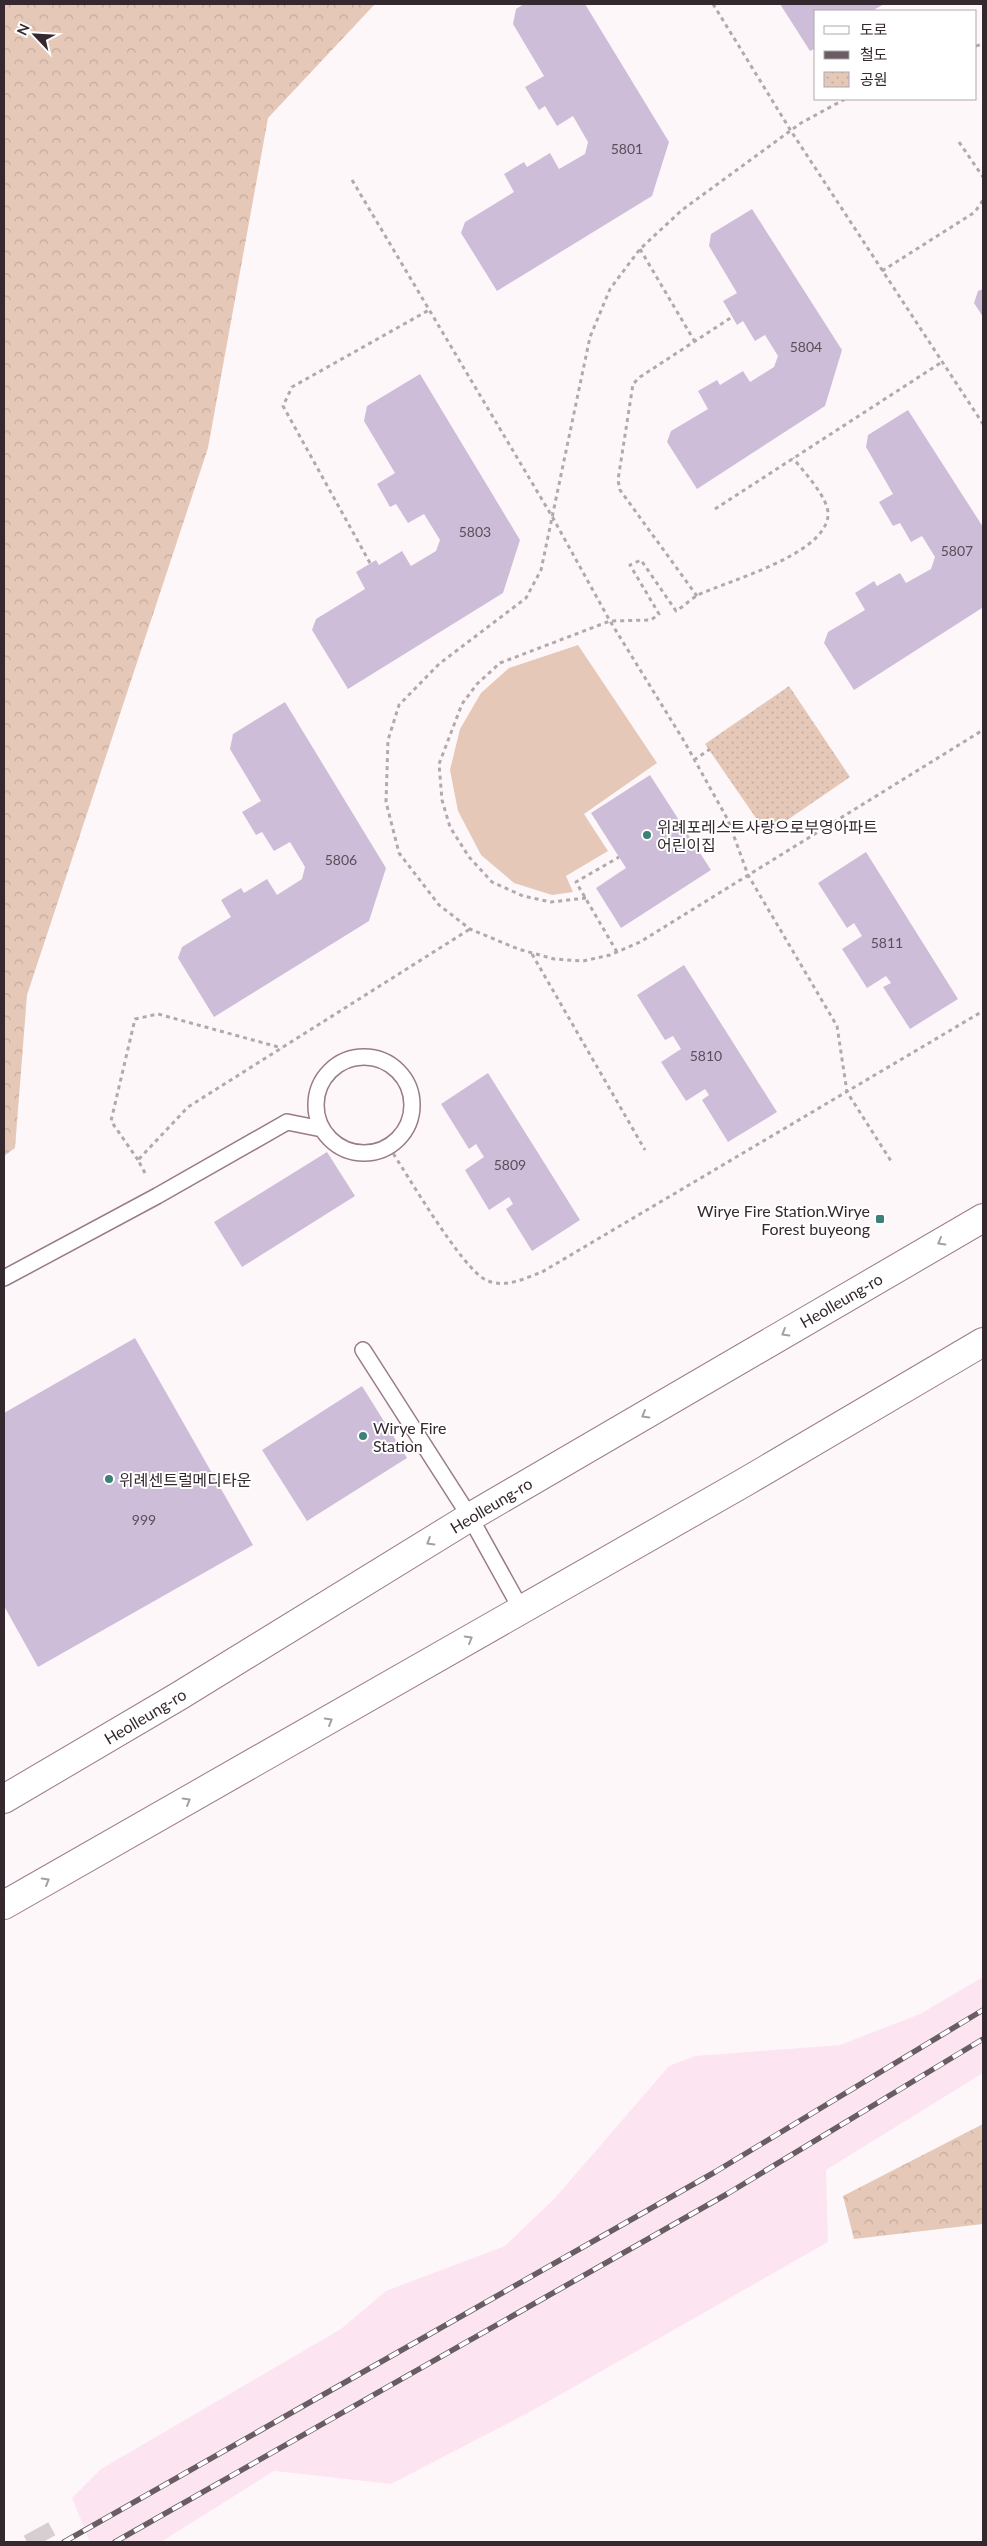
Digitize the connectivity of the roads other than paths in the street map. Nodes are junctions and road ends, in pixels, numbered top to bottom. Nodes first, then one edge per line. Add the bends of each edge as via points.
1 (322, 1129) junction
2 (983, 1218) edge
3 (4, 1278) edge
4 (983, 1342) edge
5 (363, 1350) dead end
6 (470, 1517) junction
7 (521, 1609) junction
8 (4, 1800) edge
9 (4, 1905) edge

1 - 1 lane via 316,1114 316,1097 321,1081 346,1060 362,1056 378,1058 404,1077 411,1092 413,1108 409,1124 389,1147 375,1153 359,1154 344,1150
1 - 3 lane via 287,1122 158,1196
2 -> 6 main road, Heolleung-ro
4 - 7 main road
5 - 6 lane
6 - 7 lane
6 -> 8 main road, Heolleung-ro
9 -> 7 main road

